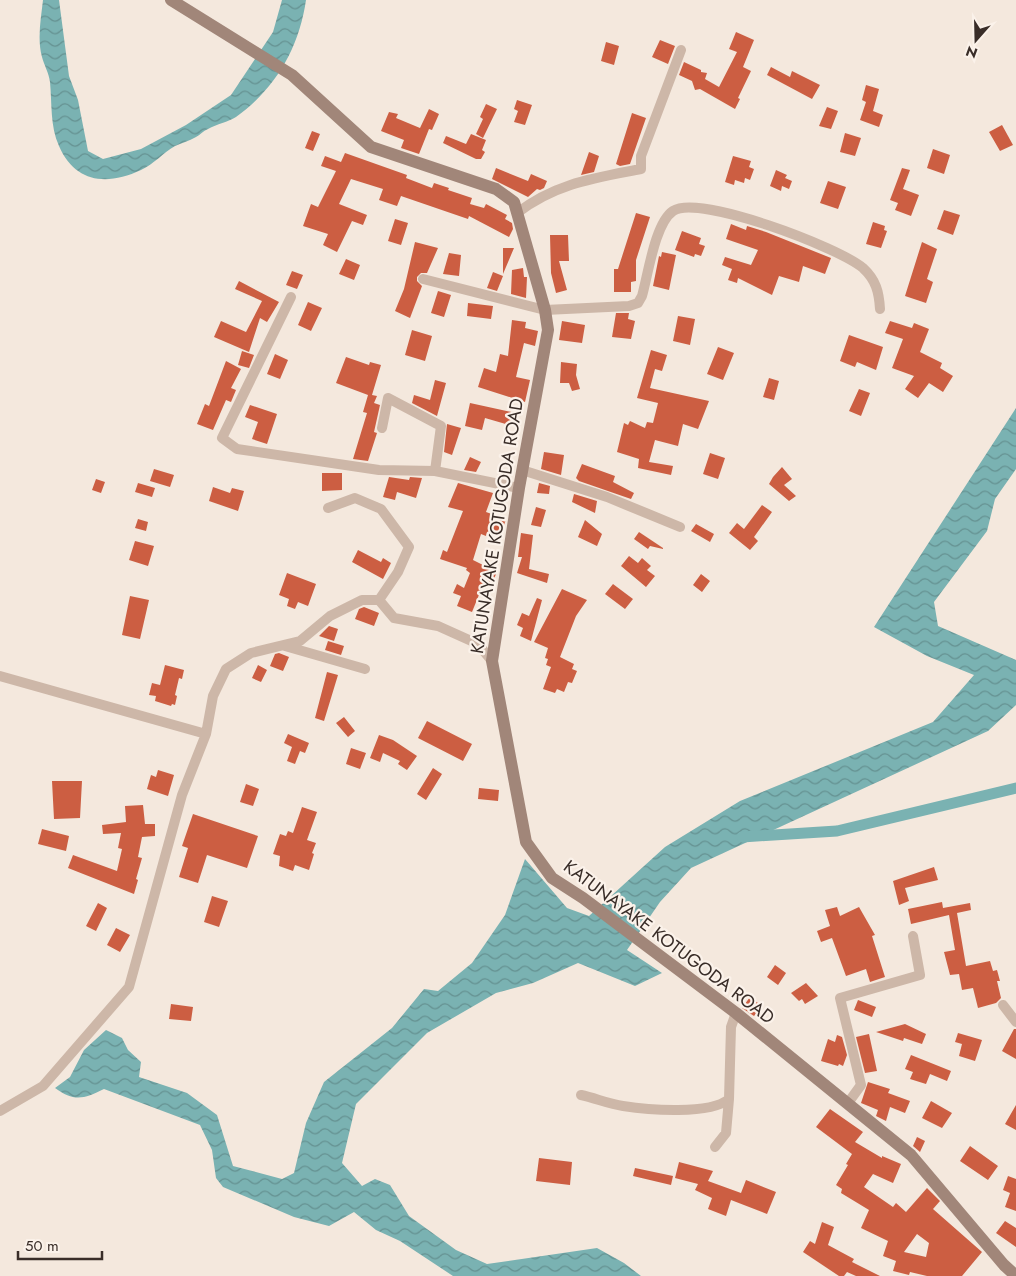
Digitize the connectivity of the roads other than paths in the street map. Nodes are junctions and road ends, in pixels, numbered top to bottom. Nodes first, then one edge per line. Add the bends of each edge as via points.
1 (171, 0) edge
2 (681, 50) dead end
3 (518, 213) junction
4 (423, 279) dead end
5 (291, 297) dead end
6 (880, 308) dead end
7 (545, 310) junction
8 (382, 428) dead end
9 (522, 470) junction
10 (435, 471) junction
11 (519, 488) junction
12 (328, 508) dead end
13 (680, 527) dead end
14 (379, 600) junction
15 (284, 645) junction
16 (492, 661) junction
17 (365, 669) dead end
18 (0, 676) edge
19 (206, 734) junction
20 (913, 936) dead end
21 (1004, 1005) dead end
22 (736, 1013) junction
23 (1016, 1022) edge
24 (581, 1095) dead end
25 (729, 1098) junction
26 (848, 1103) junction
27 (0, 1111) edge
28 (715, 1147) dead end
29 (1016, 1276) edge

1 - 3 main road, KATUNAYAKE KOTUGODA ROAD via 292,75 371,147 496,190 514,202
2 - 3 street via 641,156 641,169 577,181 538,197
3 - 7 main road, KATUNAYAKE KOTUGODA ROAD
4 - 7 street
5 - 10 street via 222,438 237,449 379,470
6 - 7 street via 879,290 863,268 831,249 769,224 688,206 673,211 662,224 638,303
7 - 9 main road, KATUNAYAKE KOTUGODA ROAD via 548,330
8 - 10 street via 388,398 441,426
9 - 11 main road, KATUNAYAKE KOTUGODA ROAD
9 - 13 street via 607,498
10 - 11 street
11 - 16 main road, KATUNAYAKE KOTUGODA ROAD
12 - 14 street via 355,498 381,509 409,547 398,572
14 - 15 street via 362,600 330,616 300,641
14 - 16 street via 394,618 438,626 478,644
15 - 17 street
15 - 19 street via 251,653 226,670 213,696
16 - 22 main road, KATUNAYAKE KOTUGODA ROAD via 526,842 552,878
18 - 19 street
19 - 27 street via 182,795 129,987 43,1086
20 - 26 street via 920,974 840,998 861,1085
21 - 23 street
22 - 25 street via 731,1027
22 - 26 main road, KATUNAYAKE KOTUGODA ROAD
24 - 25 street via 622,1106 676,1110 722,1105
25 - 28 street via 726,1133
26 - 29 main road, KATUNAYAKE KOTUGODA ROAD via 911,1155

